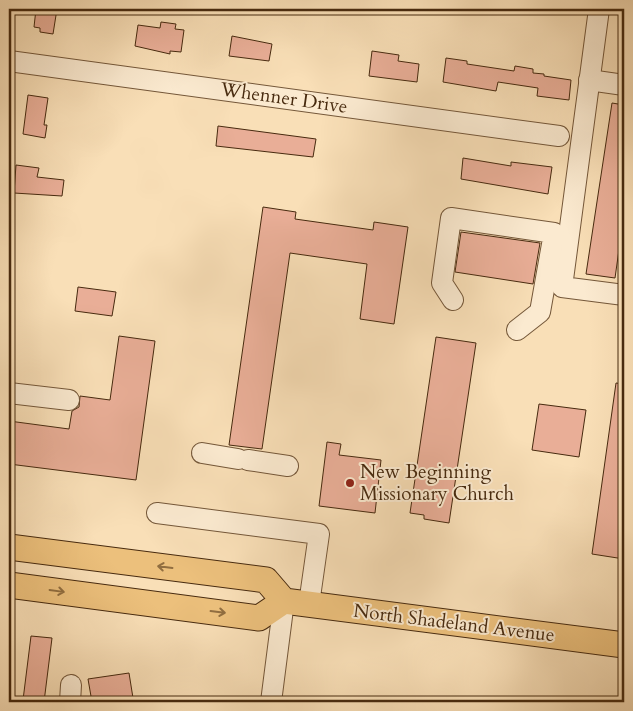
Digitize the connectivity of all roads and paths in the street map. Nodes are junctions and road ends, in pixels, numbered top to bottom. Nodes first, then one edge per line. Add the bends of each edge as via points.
1 (599, 9) edge
2 (9, 61) edge
3 (589, 80) junction
4 (624, 85) edge
5 (559, 136) dead end
6 (624, 294) edge
7 (453, 300) dead end
8 (517, 330) dead end
9 (9, 392) edge
10 (69, 400) dead end
11 (202, 453) dead end
12 (288, 466) dead end
13 (157, 513) dead end
14 (9, 547) edge
15 (9, 585) edge
16 (284, 601) junction
17 (309, 604) junction
18 (624, 645) edge
19 (271, 702) edge

1 - 3 street
2 - 5 street, Whenner Drive
3 - 4 street
3 - 6 street via 562,287
7 - 8 street via 442,284 451,218 554,233 540,312
9 - 10 street
11 - 12 street
13 - 17 street via 320,534
16 -> 14 main road via 266,580
15 -> 16 main road via 259,618
16 - 17 main road, North Shadeland Avenue
16 - 19 street
17 - 18 main road, North Shadeland Avenue

